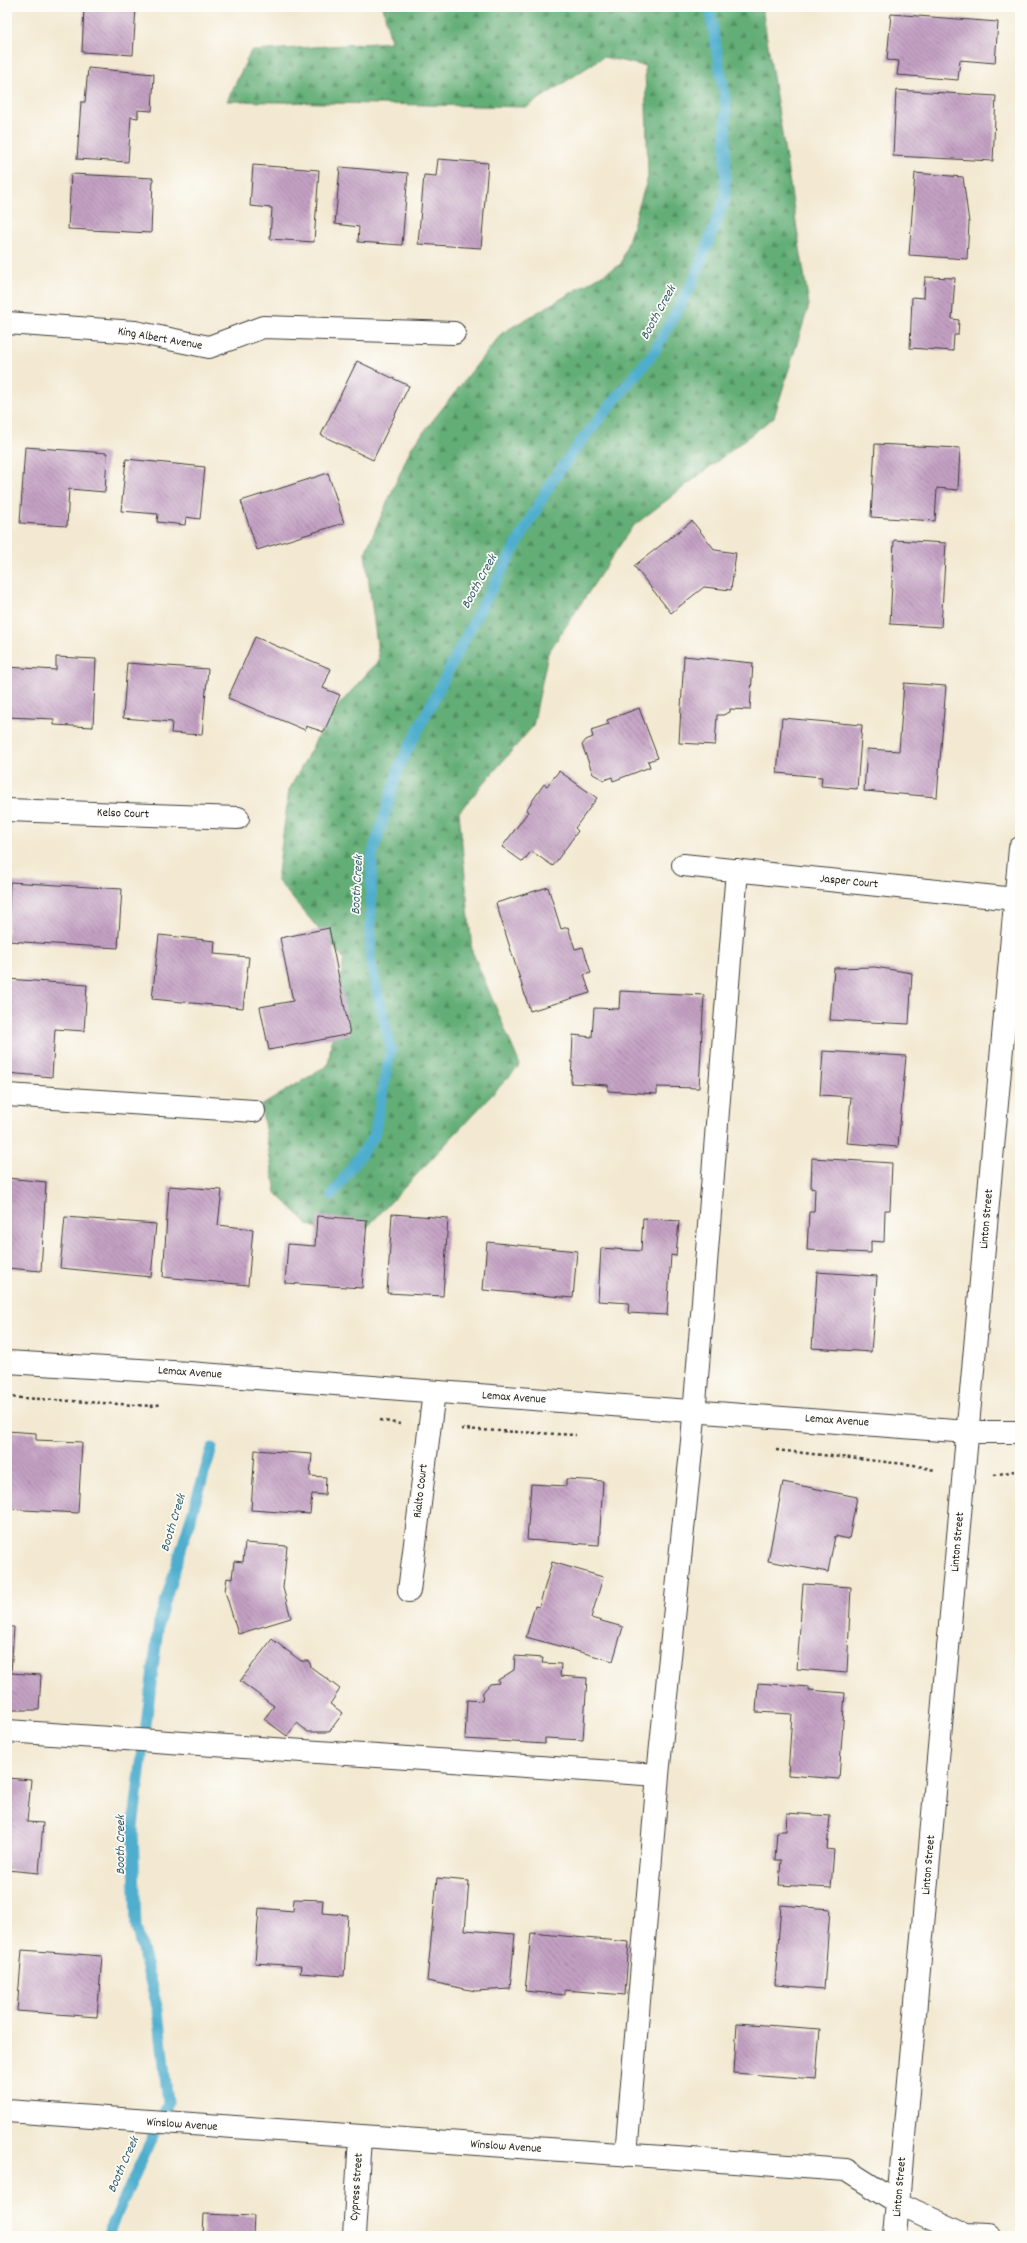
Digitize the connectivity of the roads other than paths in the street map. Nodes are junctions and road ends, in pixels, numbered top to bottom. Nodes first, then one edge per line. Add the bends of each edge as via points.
1 (7, 323) edge
2 (454, 333) dead end
3 (7, 810) edge
4 (238, 818) dead end
5 (1020, 848) edge
6 (683, 865) dead end
7 (737, 870) junction
8 (1016, 899) junction
9 (7, 1095) edge
10 (254, 1111) dead end
11 (7, 1362) edge
12 (434, 1392) junction
13 (694, 1411) junction
14 (968, 1432) junction
15 (1020, 1432) edge
16 (408, 1591) dead end
17 (7, 1731) edge
18 (658, 1775) junction
19 (7, 2111) edge
20 (360, 2137) junction
21 (626, 2155) junction
22 (898, 2203) junction
23 (354, 2236) edge
24 (895, 2236) edge
25 (988, 2236) edge

1 - 2 street, King Albert Avenue via 135,332 209,347 263,327
3 - 4 street, Kelso Court
5 - 8 street, Linton Street
6 - 7 street, Jasper Court
7 - 8 street, Jasper Court
7 - 13 street
8 - 14 street, Linton Street
9 - 10 street
11 - 12 street, Lemax Avenue
12 - 13 street, Lemax Avenue
12 - 16 street, Rialto Court
13 - 14 street, Lemax Avenue via 922,1426
13 - 18 street
14 - 15 street, Lemax Avenue
14 - 22 street, Linton Street
17 - 18 street
18 - 21 street
19 - 20 street, Winslow Avenue
20 - 21 street, Winslow Avenue
20 - 23 street, Cypress Street
21 - 22 street, Winslow Avenue via 846,2170
22 - 24 street, Linton Street
22 - 25 street, Winslow Avenue via 966,2235

